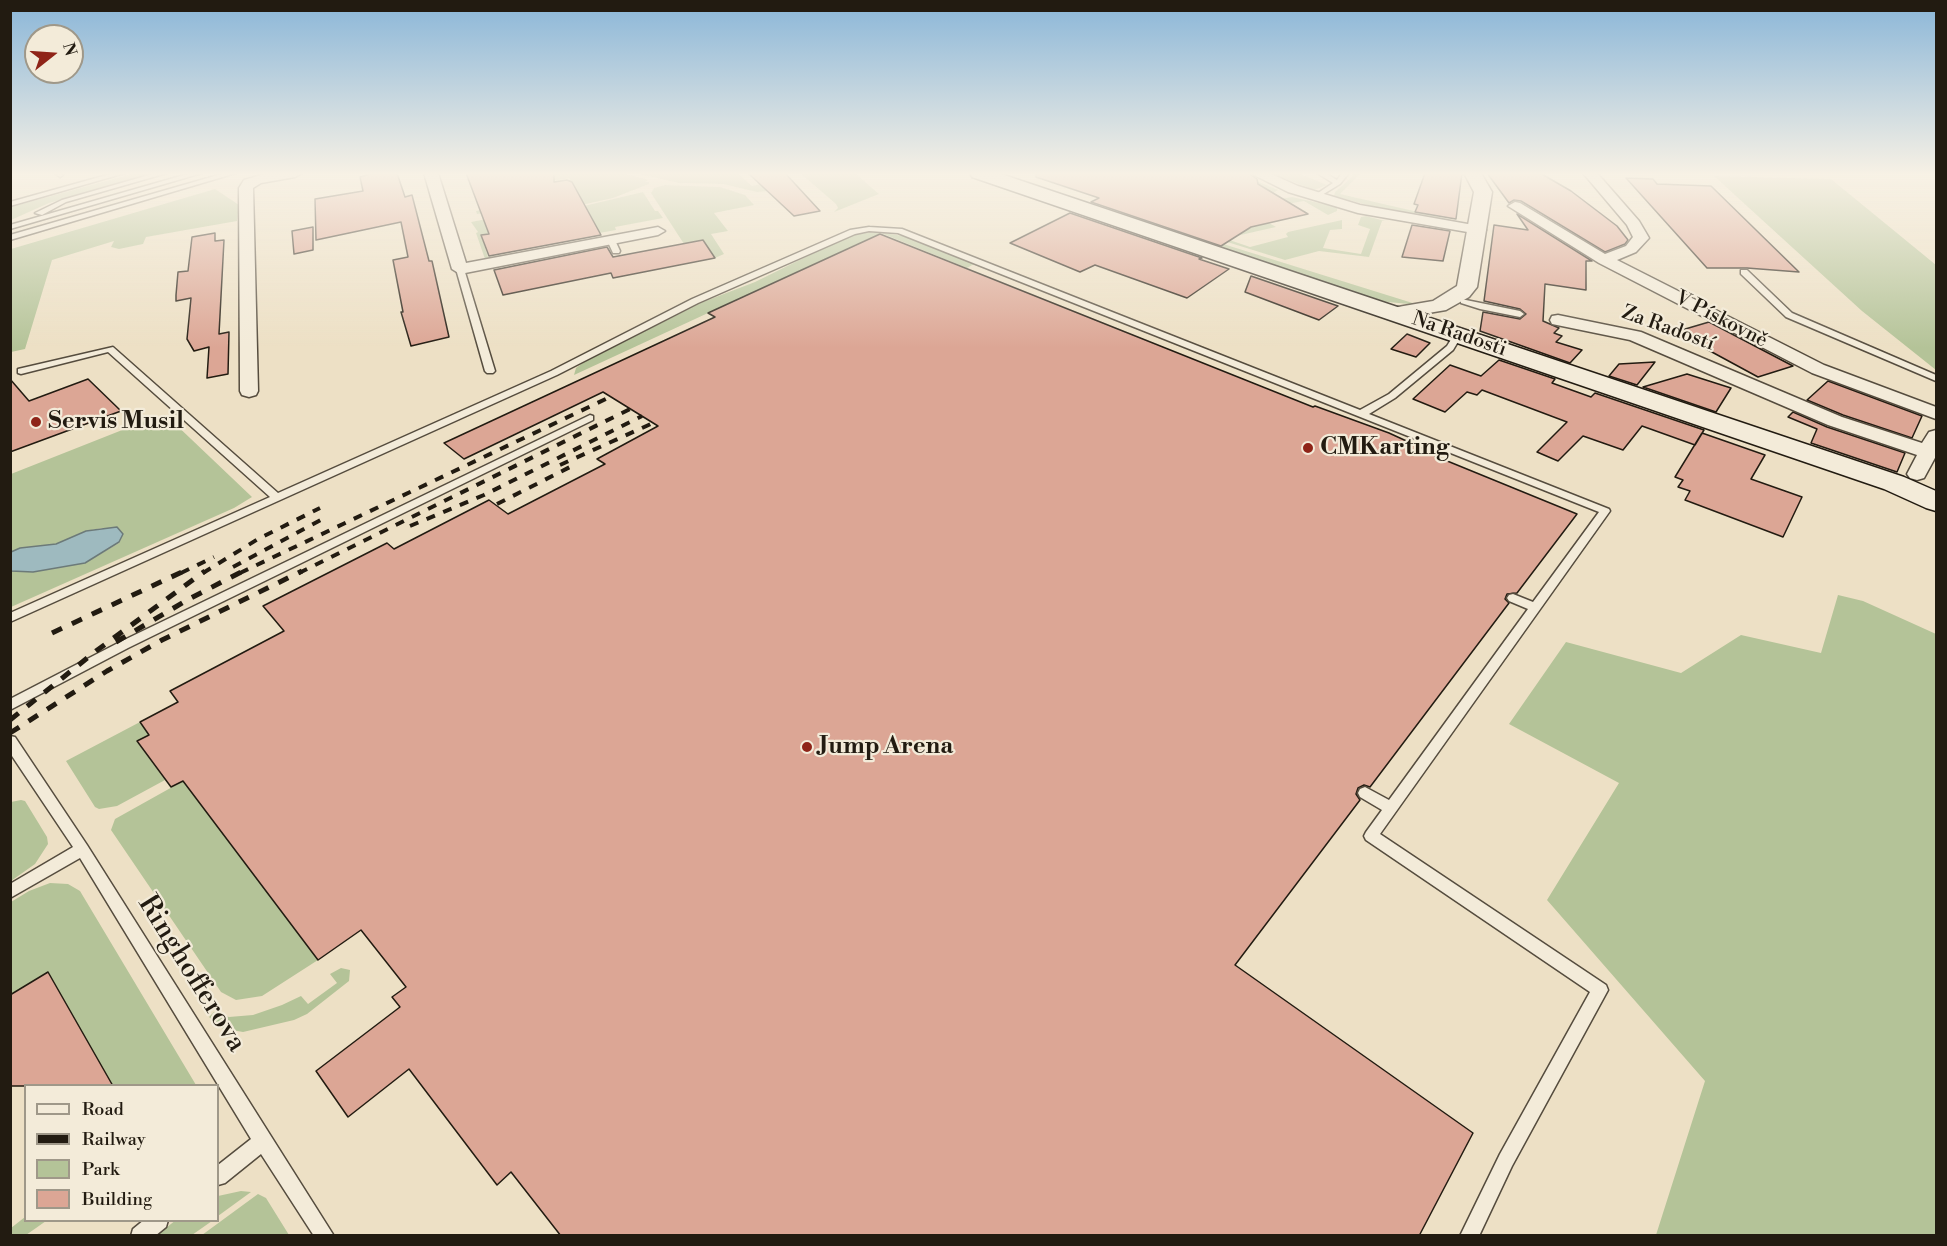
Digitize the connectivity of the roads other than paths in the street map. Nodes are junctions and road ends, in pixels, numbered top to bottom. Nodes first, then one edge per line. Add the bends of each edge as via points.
1 (34, 231) edge
2 (247, 231) edge
3 (449, 231) edge
4 (658, 231) dead end
5 (858, 231) edge
6 (899, 231) edge
7 (1151, 231) edge
8 (1479, 231) edge
9 (1556, 231) edge
10 (1638, 231) edge
11 (10, 238) edge
12 (1604, 260) junction
13 (460, 269) junction
14 (1744, 272) dead end
15 (1460, 298) junction
16 (1392, 313) junction
17 (1520, 314) dead end
18 (1558, 320) dead end
19 (1458, 335) junction
20 (21, 371) dead end
21 (490, 371) dead end
22 (1936, 378) edge
23 (249, 391) dead end
24 (1936, 413) edge
25 (1361, 414) junction
26 (590, 418) dead end
27 (1933, 444) edge
28 (1917, 474) dead end
29 (277, 498) junction
30 (1936, 502) edge
31 (1513, 598) dead end
32 (1535, 607) junction
33 (10, 618) edge
34 (10, 705) edge
35 (10, 741) edge
36 (1365, 793) dead end
37 (1391, 808) junction
38 (82, 849) junction
39 (10, 892) edge
40 (263, 1142) junction
41 (219, 1175) edge
42 (158, 1222) edge
43 (140, 1236) edge
44 (324, 1236) edge
45 (1469, 1236) edge

1 - 11 lane
2 - 23 street
3 - 13 street
4 - 13 street via 613,246
5 - 29 lane via 696,301 554,373
6 - 25 lane
7 - 16 main road, Na Radosti
8 - 15 street via 1470,279
9 - 12 street, V Pískovně
10 - 12 street via 1641,238 1631,249
12 - 24 street, V Pískovně via 1818,369
13 - 21 lane
14 - 22 lane via 1789,315
15 - 16 street via 1437,307
15 - 17 lane via 1480,307
15 - 19 street via 1454,319
16 - 19 main road, Na Radosti
18 - 27 street, Za Radostí via 1635,336 1835,421
19 - 25 lane via 1450,348 1390,398
19 - 30 main road, Na Radosti via 1894,483
20 - 29 lane via 110,349
25 - 32 lane via 1605,511
26 - 34 lane via 124,645
27 - 28 street
29 - 33 lane
31 - 32 lane
32 - 37 lane
35 - 38 lane, Ringhofferova
36 - 37 lane
37 - 45 lane via 1371,836 1600,990 1506,1160
38 - 39 lane
38 - 40 lane, Ringhofferova
40 - 41 lane
40 - 44 lane, Ringhofferova
42 - 43 lane

